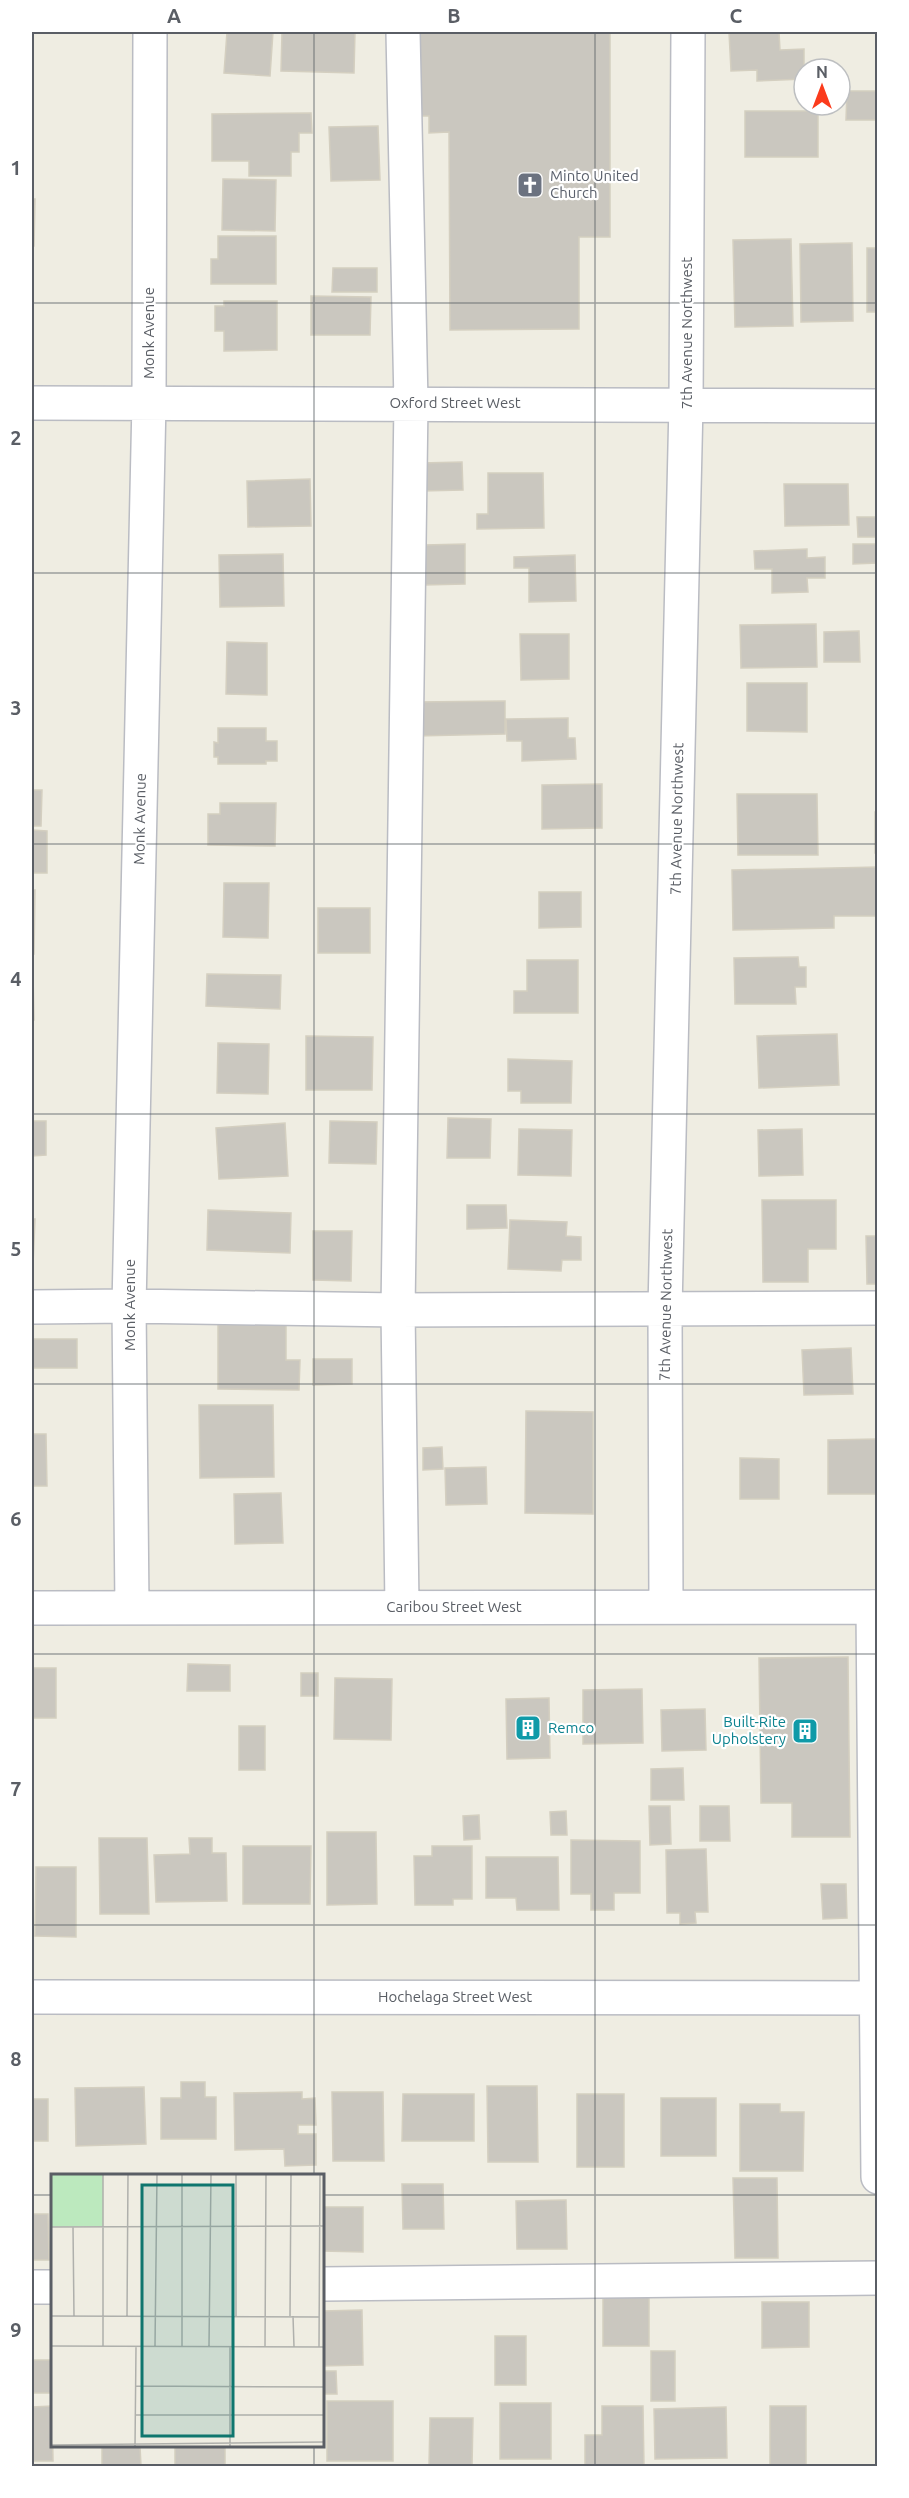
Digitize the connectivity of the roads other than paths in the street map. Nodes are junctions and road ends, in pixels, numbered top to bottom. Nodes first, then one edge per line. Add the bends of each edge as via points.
1 (150, 32) edge
2 (403, 32) edge
3 (688, 32) edge
4 (149, 402) junction
5 (32, 403) edge
6 (411, 403) junction
7 (686, 404) junction
8 (878, 406) edge
9 (129, 1306) junction
10 (32, 1307) edge
11 (878, 1308) edge
12 (665, 1309) junction
13 (398, 1310) junction
14 (132, 1607) junction
15 (402, 1607) junction
16 (666, 1607) junction
17 (875, 1607) edge
18 (32, 1608) edge
19 (32, 1997) edge
20 (877, 1998) edge
21 (878, 2177) edge
22 (878, 2278) edge
23 (324, 2284) edge
24 (32, 2287) edge
25 (51, 2287) edge

1 - 4 street, Monk Avenue
2 - 6 street
3 - 7 street, 7th Avenue Northwest
4 - 5 street, Oxford Street West
4 - 6 street, Oxford Street West
4 - 9 street, Monk Avenue
6 - 7 street, Oxford Street West
6 - 13 street
7 - 8 street, Oxford Street West
7 - 12 street, 7th Avenue Northwest
9 - 10 street
9 - 13 street
9 - 14 street, Monk Avenue
11 - 12 street
12 - 13 street
12 - 16 street, 7th Avenue Northwest
13 - 15 street
14 - 15 street, Caribou Street West
14 - 18 street, Caribou Street West
15 - 16 street, Caribou Street West
16 - 17 street, Caribou Street West
17 - 20 street
19 - 20 street, Hochelaga Street West
20 - 21 street
22 - 23 street
24 - 25 street

